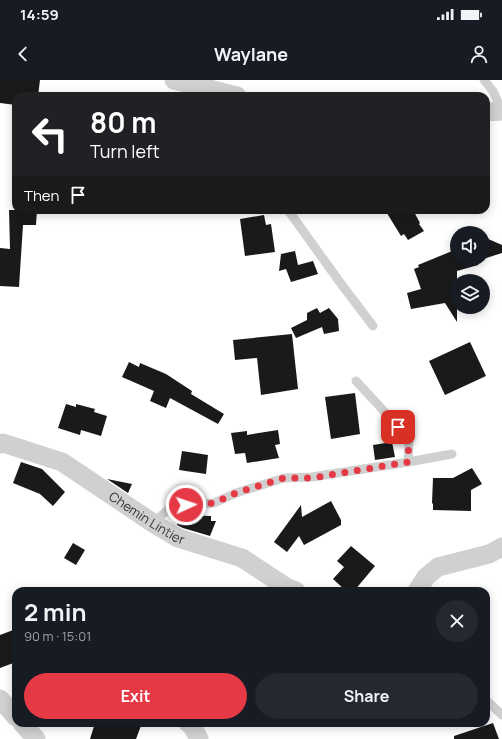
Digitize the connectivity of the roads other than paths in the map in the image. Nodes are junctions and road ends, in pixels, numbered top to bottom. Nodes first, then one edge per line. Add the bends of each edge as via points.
1 (174, 80) edge
2 (484, 80) edge
3 (221, 92) edge
4 (502, 111) edge
5 (490, 112) edge
6 (291, 214) edge
7 (373, 326) dead end
8 (356, 381) dead end
9 (0, 444) edge
10 (452, 454) dead end
11 (408, 462) junction
12 (153, 523) junction
13 (502, 547) edge
14 (288, 587) edge
15 (420, 587) edge
16 (0, 699) edge
17 (490, 704) edge
18 (12, 712) edge
19 (502, 715) edge
20 (26, 727) edge
21 (193, 727) edge
22 (36, 739) edge
23 (199, 739) edge

1 - 3 street
2 - 4 lane via 493,91
4 - 5 street
6 - 7 lane
8 - 11 lane via 409,438
9 - 12 street, Chemin Lintier via 62,462
10 - 11 lane
11 - 12 lane via 312,478 284,478 236,493 214,503 172,506
12 - 14 street, Chemin Lintier via 178,538 242,558
13 - 15 street via 489,554 438,567 426,577
16 - 18 street
17 - 19 lane
20 - 22 street
21 - 23 street

